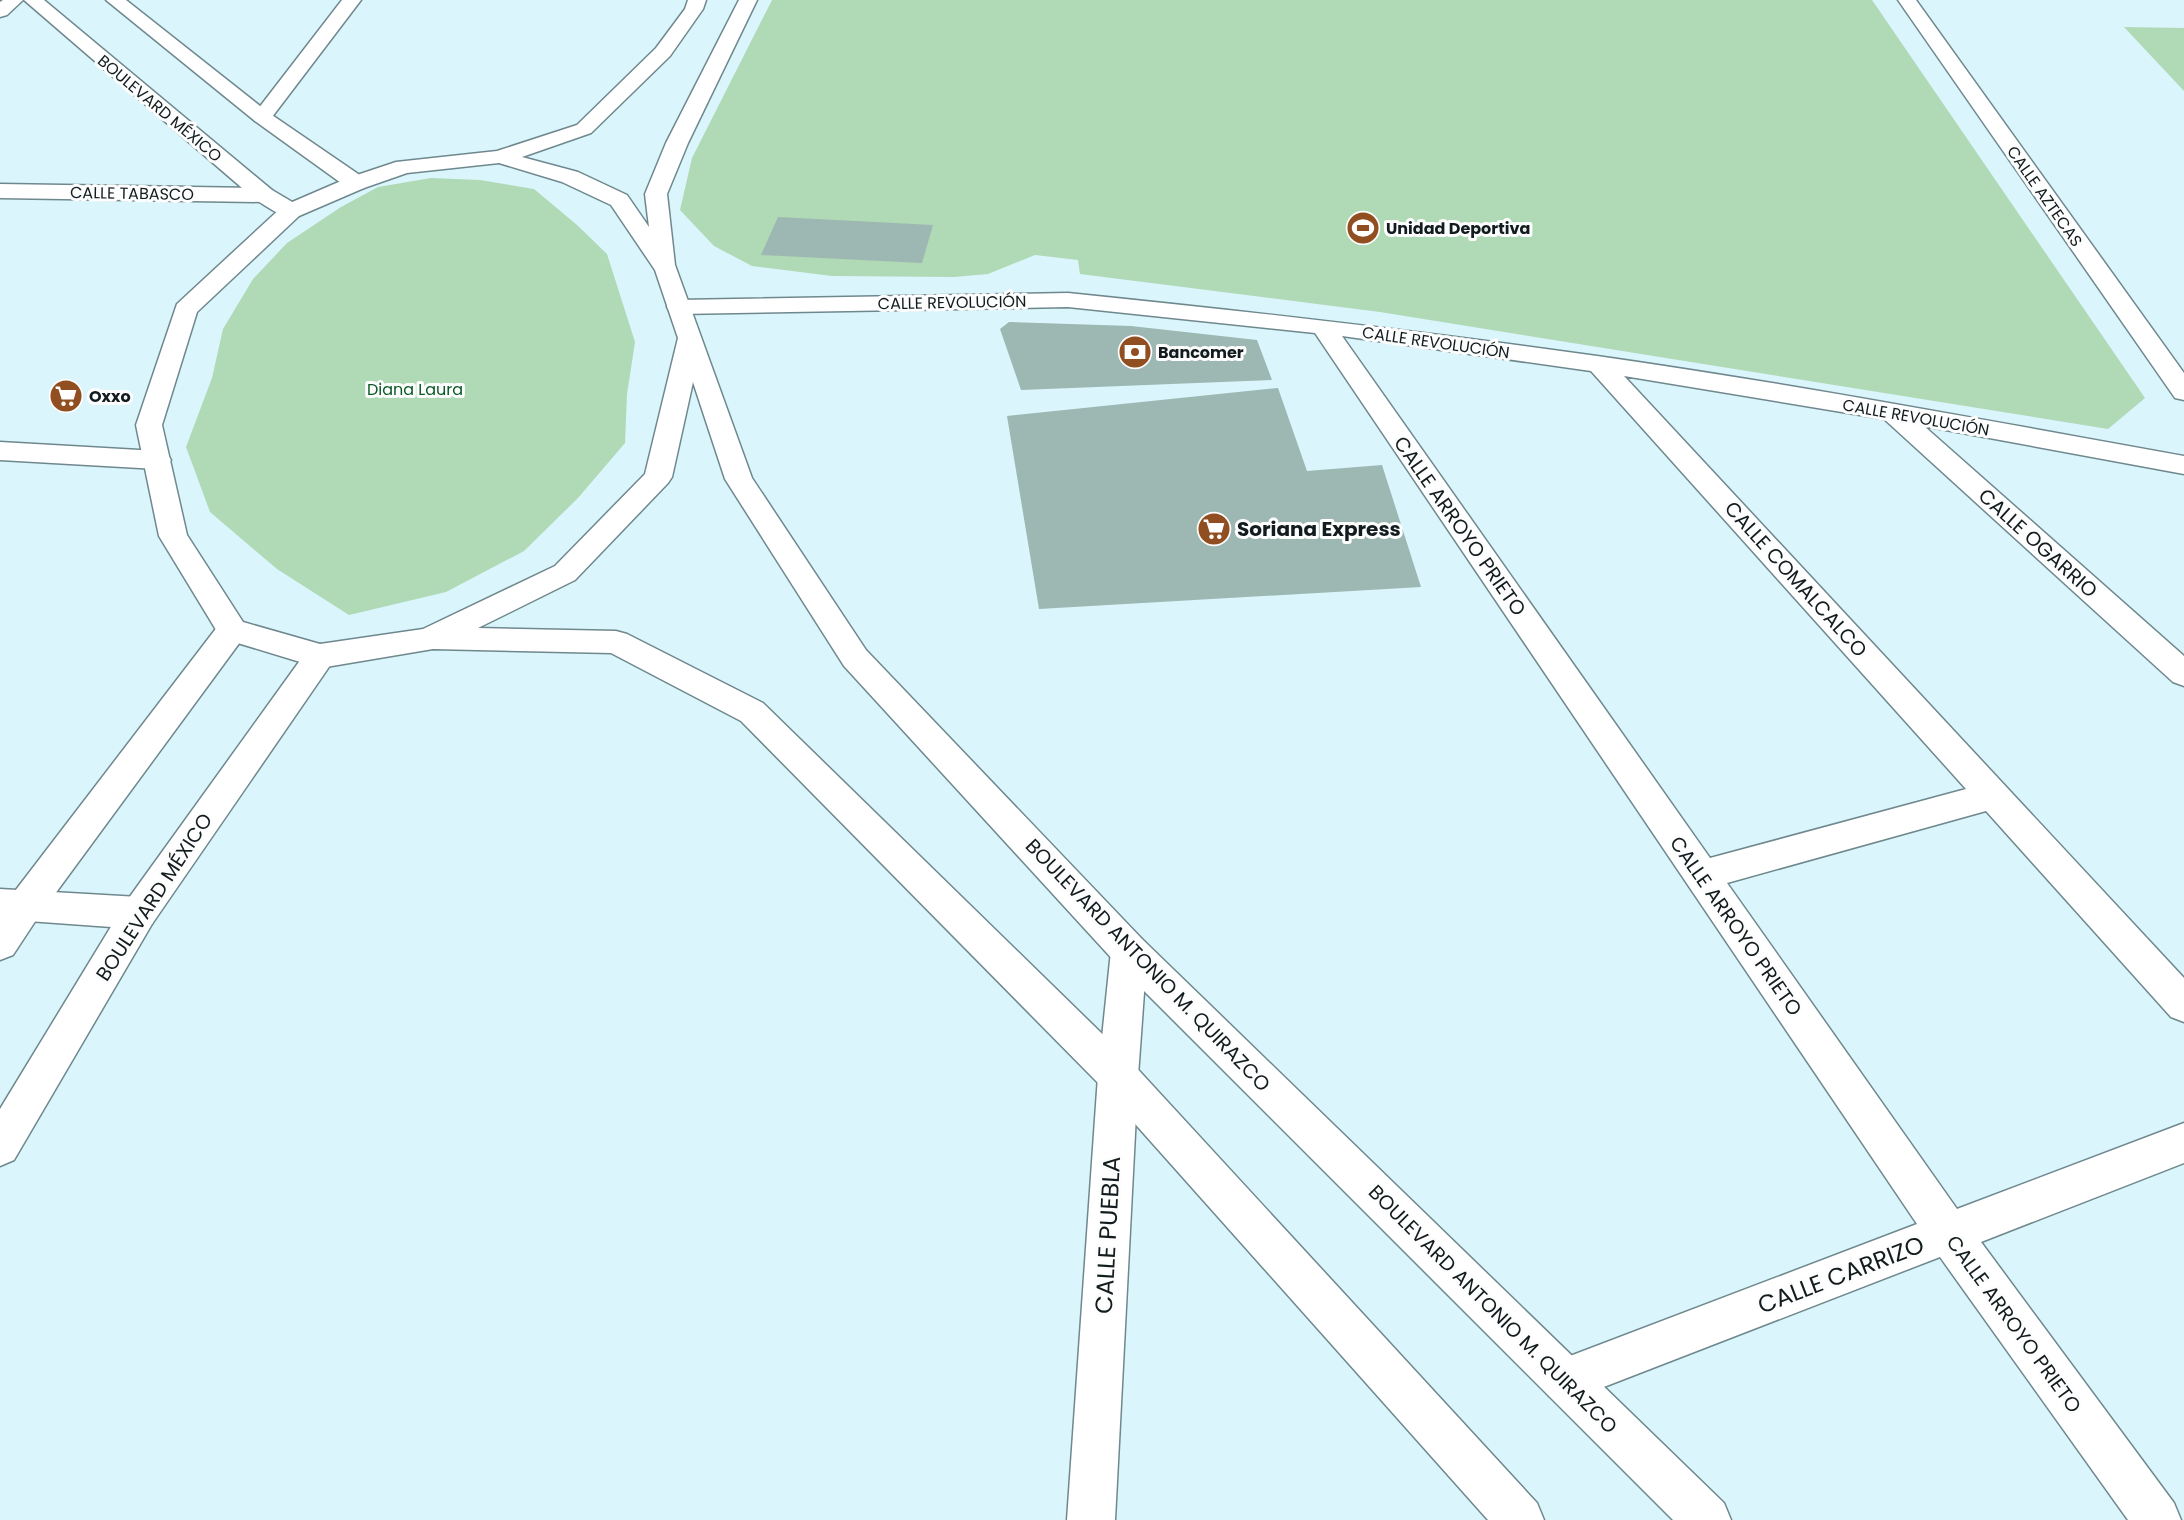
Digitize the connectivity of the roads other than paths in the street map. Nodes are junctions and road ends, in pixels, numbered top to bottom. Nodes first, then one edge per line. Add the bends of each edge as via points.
1 (14, 0) edge
2 (33, 0) edge
3 (115, 0) edge
4 (351, 0) edge
5 (697, 0) edge
6 (748, 0) edge
7 (1907, 0) edge
8 (0, 11) edge
9 (262, 117) junction
10 (500, 157) junction
11 (356, 183) junction
12 (0, 191) edge
13 (264, 195) junction
14 (291, 211) junction
15 (667, 270) junction
16 (685, 323) junction
17 (1323, 326) junction
18 (1599, 364) junction
19 (2184, 392) edge
20 (1893, 412) junction
21 (0, 451) edge
22 (157, 460) junction
23 (2184, 465) edge
24 (232, 630) junction
25 (429, 639) junction
26 (320, 656) junction
27 (2184, 674) edge
28 (1993, 795) junction
29 (1701, 875) junction
30 (12, 905) edge
31 (139, 913) junction
32 (0, 944) edge
33 (1129, 951) junction
34 (2184, 1005) edge
35 (1118, 1076) junction
36 (2184, 1143) edge
37 (0, 1146) edge
38 (1949, 1234) junction
39 (1565, 1380) junction
40 (1091, 1520) edge
41 (1520, 1520) edge
42 (1707, 1520) edge
43 (2157, 1520) edge

1 - 8 street
2 - 13 street, BOULEVARD MÉXICO
3 - 9 street
4 - 9 street
5 - 10 street via 663,52 584,129
6 - 15 street via 677,142 656,194
7 - 19 street, CALLE AZTECAS
9 - 11 street
10 - 11 street via 404,167
10 - 15 street via 570,177 619,200
11 - 14 street
12 - 13 street, CALLE TABASCO
13 - 14 street, BOULEVARD MÉXICO
14 - 22 street via 186,309 149,424
15 - 16 street, BOULEVARD ANTONIO M. QUIRAZCO
16 - 17 street, CALLE REVOLUCIÓN via 1068,300
16 - 25 street via 658,477 565,573
16 - 33 street, BOULEVARD ANTONIO M. QUIRAZCO via 739,479 855,658
17 - 18 street, CALLE REVOLUCIÓN
17 - 29 street, CALLE ARROYO PRIETO
18 - 20 street, CALLE REVOLUCIÓN
18 - 28 street, CALLE COMALCALCO
20 - 23 street, CALLE REVOLUCIÓN
20 - 27 street, CALLE OGARRIO
21 - 22 street
22 - 24 street via 172,536
24 - 26 street
24 - 30 street
25 - 26 street
25 - 35 street via 616,642 752,712
26 - 31 street, BOULEVARD MÉXICO
28 - 29 street
28 - 34 street, CALLE COMALCALCO
29 - 38 street, CALLE ARROYO PRIETO
30 - 31 street
30 - 32 street
31 - 37 street, BOULEVARD MÉXICO
33 - 35 street, CALLE PUEBLA
33 - 39 street, BOULEVARD ANTONIO M. QUIRAZCO
35 - 40 street, CALLE PUEBLA
35 - 41 street
36 - 38 street, CALLE CARRIZO
38 - 39 street, CALLE CARRIZO
38 - 43 street, CALLE ARROYO PRIETO
39 - 42 street, BOULEVARD ANTONIO M. QUIRAZCO

